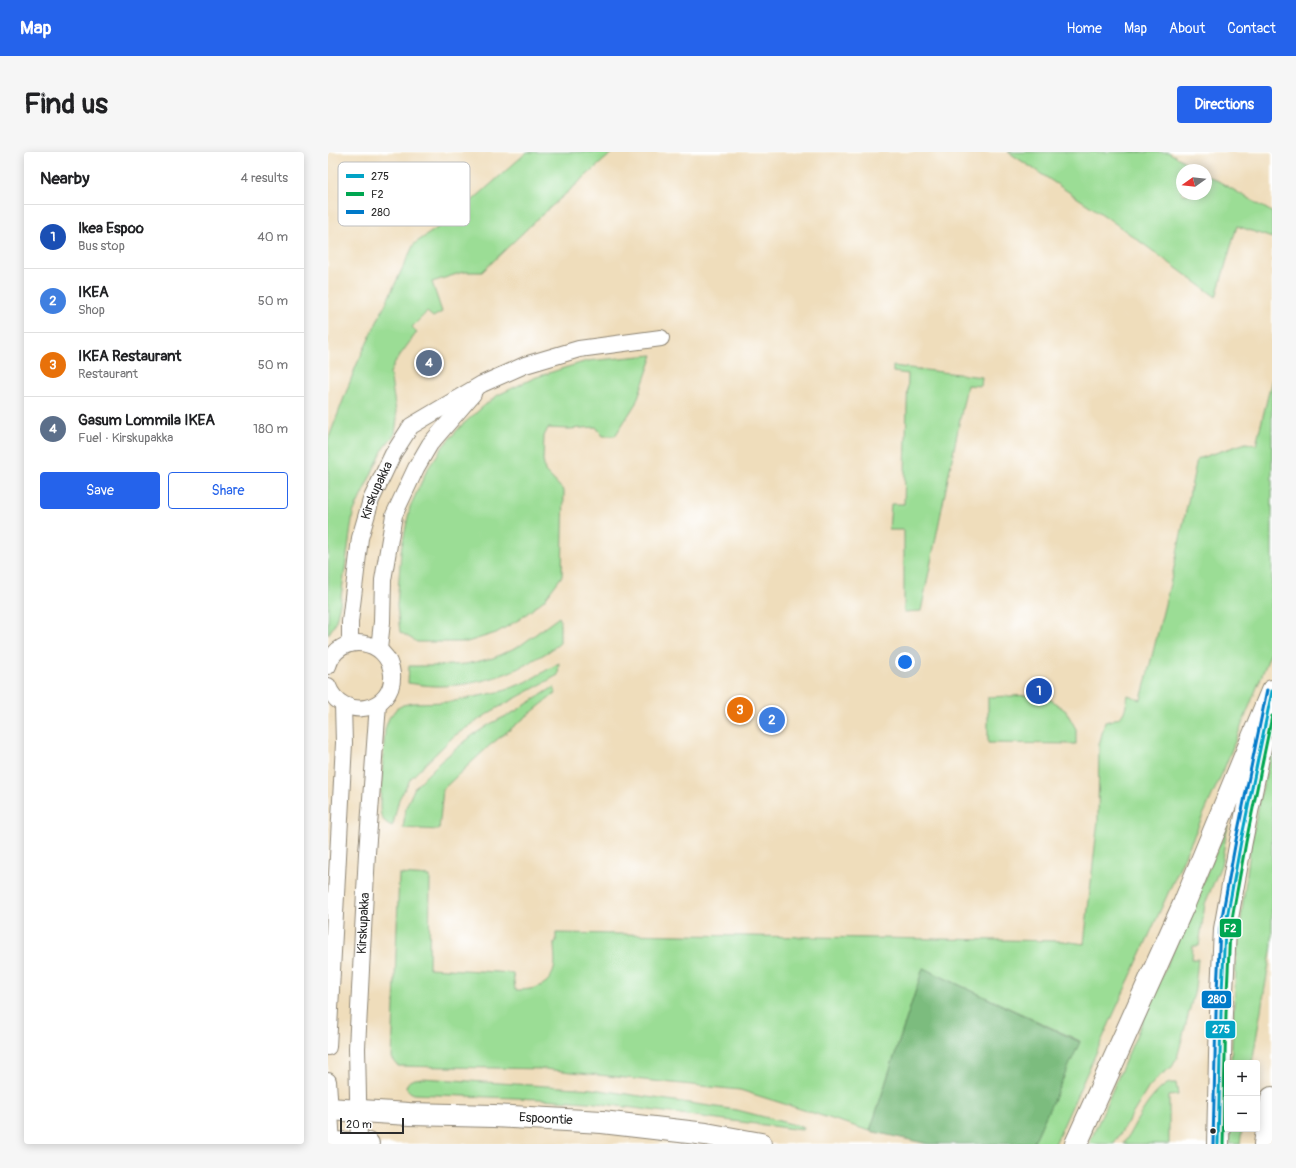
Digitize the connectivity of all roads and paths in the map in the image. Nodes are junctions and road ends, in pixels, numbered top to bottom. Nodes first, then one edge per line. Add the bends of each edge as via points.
1 (661, 338) dead end
2 (482, 384) junction
3 (350, 644) junction
4 (379, 649) junction
5 (328, 666) edge
6 (328, 686) edge
7 (1272, 692) edge
8 (378, 704) junction
9 (343, 705) junction
10 (328, 1047) edge
11 (328, 1081) edge
12 (1272, 1098) edge
13 (329, 1109) edge
14 (358, 1111) junction
15 (331, 1143) edge
16 (359, 1144) edge
17 (368, 1144) edge
18 (761, 1144) edge
19 (1076, 1144) edge
20 (1218, 1144) edge
21 (1265, 1144) edge

1 - 2 street, Kirskupakka via 579,349 526,365
2 - 3 street, Kirskupakka via 411,426 393,454 371,500 360,538 350,622
2 - 4 street, Kirskupakka via 430,444 394,515 383,580
3 - 4 street via 366,643
3 - 5 street via 334,654
4 - 8 street via 391,666 392,676 391,686
6 - 9 street via 335,699
7 - 19 main road via 1184,904
7 - 20 main road via 1225,929
8 - 9 street via 360,709
8 - 14 street, Kirskupakka via 357,1048
9 - 10 street via 344,743
11 - 13 street
12 - 21 main road
13 - 14 main road, Espoontie
13 - 15 street
14 - 16 street, Kirskupakka
14 - 18 main road, Espoontie via 602,1122 706,1134
15 - 16 main road
16 - 17 main road

